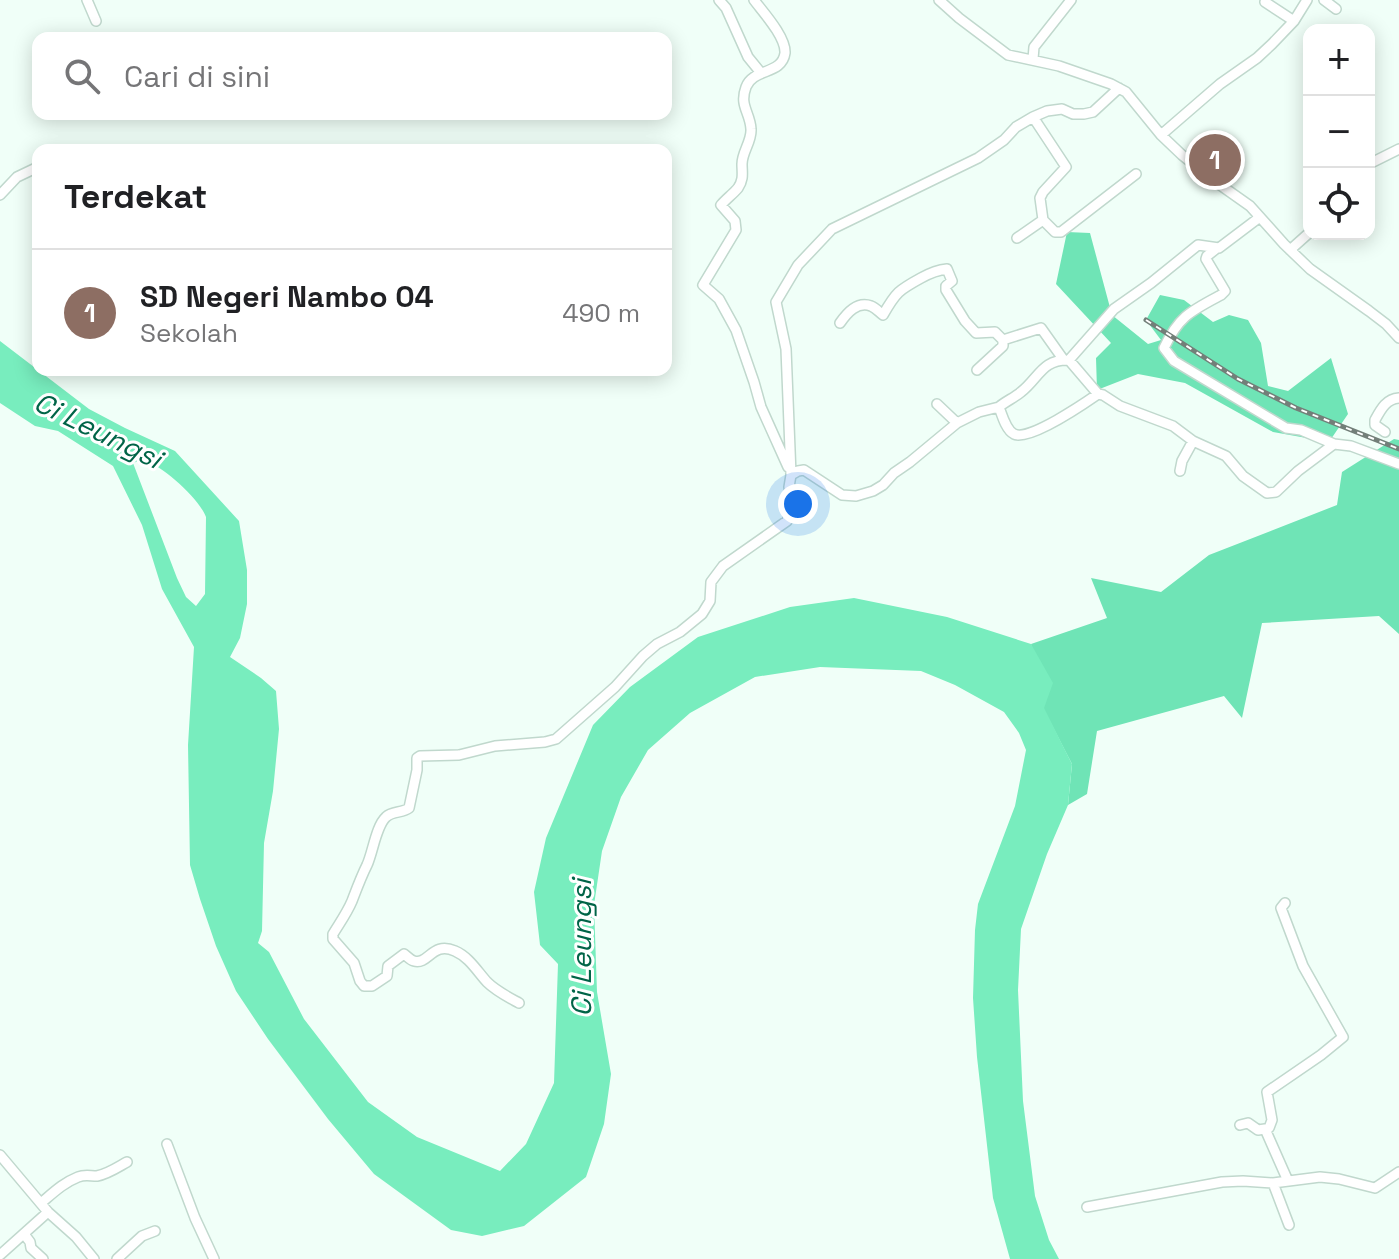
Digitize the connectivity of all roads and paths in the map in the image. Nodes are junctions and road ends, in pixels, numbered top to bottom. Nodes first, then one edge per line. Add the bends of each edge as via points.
1 (87, 0) edge
2 (719, 0) edge
3 (754, 0) edge
4 (939, 0) edge
5 (1071, 0) edge
6 (1324, 0) edge
7 (1303, 1) edge
8 (1265, 2) dead end
9 (1336, 9) dead end
10 (96, 21) dead end
11 (1294, 21) junction
12 (1033, 59) junction
13 (761, 73) junction
14 (1119, 88) junction
15 (1033, 117) junction
16 (1161, 135) junction
17 (1399, 149) edge
18 (1375, 161) edge
19 (32, 170) edge
20 (1136, 174) dead end
21 (0, 195) edge
22 (1260, 217) junction
23 (1043, 220) junction
24 (1017, 238) dead end
25 (1303, 238) edge
26 (1217, 248) junction
27 (1290, 250) junction
28 (840, 323) dead end
29 (1399, 338) edge
30 (1003, 340) junction
31 (1066, 359) junction
32 (977, 370) dead end
33 (1098, 394) junction
34 (1399, 398) edge
35 (937, 404) dead end
36 (999, 407) junction
37 (957, 423) junction
38 (1385, 432) dead end
39 (1193, 441) junction
40 (1334, 444) junction
41 (1399, 464) edge
42 (1180, 471) dead end
43 (791, 475) junction
44 (1285, 903) dead end
45 (519, 1003) dead end
46 (1240, 1125) dead end
47 (1265, 1129) junction
48 (167, 1144) dead end
49 (0, 1155) edge
50 (127, 1162) dead end
51 (1399, 1172) edge
52 (1288, 1181) junction
53 (1273, 1183) junction
54 (1087, 1207) dead end
55 (45, 1208) junction
56 (1289, 1225) dead end
57 (155, 1231) dead end
58 (24, 1234) junction
59 (0, 1255) edge
60 (43, 1259) edge
61 (94, 1259) edge
62 (117, 1259) edge
63 (214, 1259) edge

1 - 10 street
2 - 13 street
3 - 13 street via 785,47 779,65
4 - 12 street via 1002,52
5 - 12 street via 1034,47
6 - 9 street
7 - 11 street
8 - 11 street
11 - 16 street via 1257,58
12 - 14 street
13 - 43 street via 746,85 743,100 752,127 743,176 722,203 736,230 703,285 719,299 736,330
14 - 15 street via 1093,112 1062,109
14 - 16 street
15 - 23 street via 1066,164 1040,198
15 - 43 street via 978,158 832,229 798,265 776,302 786,349
16 - 22 street
17 - 18 street
19 - 21 street
20 - 23 street via 1061,232
22 - 26 street
22 - 27 street
23 - 24 street
25 - 27 street
26 - 31 street via 1198,245 1114,309
26 - 40 street via 1206,259 1223,293 1185,315 1164,348 1174,361 1286,428
27 - 29 street
28 - 30 street via 856,307 872,307 883,315 901,288 947,269 952,281 946,290 972,330 995,332
30 - 31 street via 1041,328
30 - 32 street
31 - 33 street
31 - 36 street via 1044,366
33 - 36 street via 1051,424 1020,436 1009,429
33 - 39 street via 1173,426
34 - 38 street via 1386,403 1375,420
35 - 37 street
36 - 37 street
37 - 43 street via 873,491 842,495 804,470
39 - 40 street via 1226,456 1243,476 1271,494
39 - 42 street
40 - 41 street
43 - 45 street via 787,521 723,566 711,582 710,601 702,614 643,656 567,730 545,742 420,756 409,808 386,816 381,824 333,934 360,981 372,986 404,954 417,961 436,949 452,949
44 - 47 street via 1281,908 1303,966 1343,1039 1269,1089 1272,1120
46 - 47 street
47 - 52 street
48 - 63 street
49 - 55 street
50 - 55 street via 62,1185
51 - 52 street via 1375,1188 1327,1177
52 - 53 street
53 - 54 street via 1222,1182
53 - 56 street
55 - 58 street
55 - 61 street
57 - 62 street
58 - 59 street
58 - 60 street

